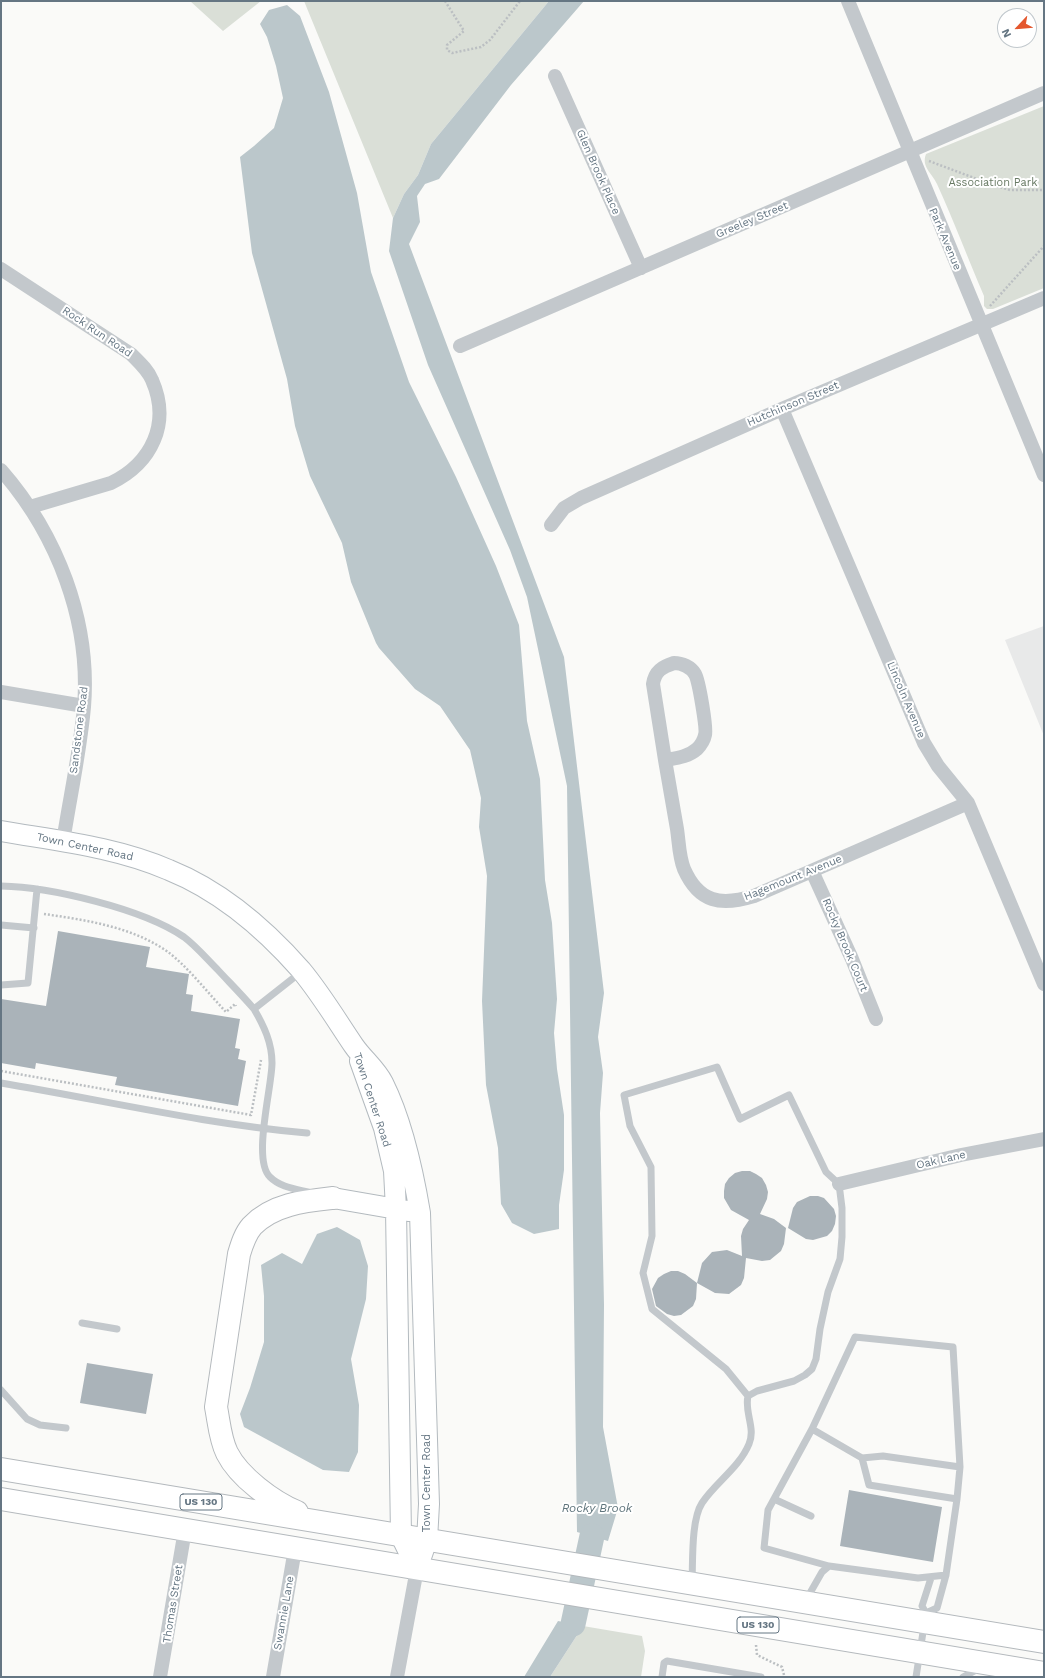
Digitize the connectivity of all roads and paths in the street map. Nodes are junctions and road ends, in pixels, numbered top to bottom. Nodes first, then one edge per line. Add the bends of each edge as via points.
1 (445, 1) edge
2 (520, 1) edge
3 (848, 1) edge
4 (555, 76) dead end
5 (1044, 93) edge
6 (909, 152) junction
7 (926, 160) dead end
8 (1044, 190) edge
9 (1044, 246) edge
10 (641, 268) junction
11 (1, 269) edge
12 (1044, 298) edge
13 (990, 306) dead end
14 (981, 325) junction
15 (460, 346) dead end
16 (782, 409) junction
17 (1, 470) edge
18 (1044, 476) edge
19 (30, 507) junction
20 (551, 525) dead end
21 (1, 692) edge
22 (84, 706) junction
23 (665, 760) junction
24 (968, 803) junction
25 (1, 831) edge
26 (63, 842) junction
27 (812, 871) junction
28 (1, 886) edge
29 (37, 889) junction
30 (35, 913) junction
31 (1, 925) edge
32 (34, 928) junction
33 (302, 971) junction
34 (1044, 984) edge
35 (1, 985) edge
36 (238, 1008) dead end
37 (254, 1009) junction
38 (876, 1019) dead end
39 (355, 1048) junction
40 (260, 1052) dead end
41 (1, 1070) edge
42 (1, 1083) edge
43 (264, 1129) junction
44 (307, 1134) dead end
45 (1044, 1139) edge
46 (839, 1184) junction
47 (333, 1198) junction
48 (396, 1209) junction
49 (420, 1213) junction
50 (82, 1323) dead end
51 (117, 1329) dead end
52 (1, 1390) edge
53 (748, 1396) junction
54 (66, 1428) dead end
55 (812, 1429) junction
56 (862, 1458) junction
57 (4, 1466) edge
58 (960, 1467) junction
59 (1, 1499) edge
60 (774, 1499) junction
61 (957, 1499) junction
62 (811, 1516) dead end
63 (323, 1522) junction
64 (185, 1530) junction
65 (401, 1536) junction
66 (427, 1540) junction
67 (295, 1549) junction
68 (829, 1566) junction
69 (417, 1569) junction
70 (946, 1575) junction
71 (931, 1578) junction
72 (692, 1584) junction
73 (805, 1603) junction
74 (925, 1617) junction
75 (1044, 1642) edge
76 (756, 1644) dead end
77 (920, 1652) junction
78 (989, 1664) junction
79 (1044, 1673) edge
80 (784, 1675) dead end
81 (160, 1677) edge
82 (273, 1677) edge
83 (397, 1677) edge
84 (662, 1677) edge
85 (761, 1677) edge
86 (916, 1677) edge
87 (963, 1677) edge

1 - 2 path via 464,31 447,45 447,50 452,53 481,47 490,40
3 - 6 street, Park Avenue
4 - 10 street, Glen Brook Place
5 - 6 street, Greeley Street
6 - 10 street, Greeley Street
6 - 14 street, Park Avenue
7 - 8 path via 1010,190
9 - 13 path
10 - 15 street, Greeley Street
11 - 19 street, Rock Run Road via 131,354 152,379 160,411 153,444 137,466 124,477 112,483
12 - 14 street, Hutchinson Street
14 - 16 street, Hutchinson Street
14 - 18 street, Park Avenue
16 - 20 street, Hutchinson Street via 581,498 564,508
16 - 24 street, Lincoln Avenue via 924,743 938,766
17 - 19 street, Sandstone Road
19 - 22 street, Sandstone Road via 55,552 73,601 83,649
21 - 22 street
22 - 26 street, Sandstone Road
23 - 23 street, Hagemount Avenue via 688,755 697,749 705,735 695,674 681,663 666,666 654,676 653,684
23 - 27 street, Hagemount Avenue via 684,868 693,885 705,896 716,901 740,900
24 - 27 street, Hagemount Avenue
24 - 34 street, Lincoln Avenue
25 - 26 street, Town Center Road
26 - 33 street, Town Center Road via 109,850 145,860 199,884 249,918
27 - 38 street, Rocky Brook Court
28 - 29 lane
29 - 30 lane
29 - 37 lane via 123,910 171,929 200,951
30 - 32 lane
30 - 36 path via 75,918 102,925 130,933 160,947 178,960 226,1012 235,1004
31 - 32 lane
32 - 35 lane via 28,983
33 - 37 lane
33 - 39 street, Town Center Road
37 - 43 lane via 268,1035 272,1063
39 - 48 street, Town Center Road via 384,1128 394,1171
39 - 49 street, Town Center Road via 382,1082 402,1133
40 - 41 path via 261,1060 251,1115
42 - 43 lane via 194,1119
43 - 44 lane
43 - 47 lane via 262,1159 268,1176 281,1185
45 - 46 street, Oak Lane via 961,1155
46 - 53 lane via 842,1208 840,1259 828,1292 812,1369 794,1381 756,1391
46 - 53 lane via 826,1172 789,1095 740,1119 717,1067 624,1095 630,1126 651,1167 652,1236 643,1273 652,1309 726,1369
47 - 48 street
47 - 63 highway via 295,1203 274,1210 252,1226 245,1237 239,1254 216,1407 227,1453 238,1468 262,1492 285,1507
48 - 49 street
48 - 65 street, Town Center Road
49 - 66 street, Town Center Road via 429,1504
50 - 51 lane
52 - 54 lane via 27,1419 40,1425
53 - 72 lane via 746,1404 751,1427 750,1442 736,1465 702,1504 693,1547
55 - 56 lane
55 - 58 lane via 854,1336 953,1347
55 - 60 lane
56 - 58 lane via 883,1456
56 - 61 lane via 868,1485
57 - 63 highway, US 130 via 32,1474
58 - 61 lane
59 - 64 highway, US 130
60 - 62 lane
60 - 68 lane via 768,1510 764,1548
61 - 70 lane
63 - 65 highway, US 130
64 - 67 highway, US 130
64 - 81 street, Thomas Street
65 - 66 highway, US 130
65 - 69 street, Town Center Road
66 - 69 street, Town Center Road
66 - 72 highway, US 130
67 - 69 highway, US 130
67 - 82 street, Swannie Lane
68 - 71 lane
68 - 73 lane via 822,1572
69 - 77 highway, US 130
69 - 83 street
70 - 71 lane
70 - 74 lane via 937,1608
71 - 74 lane via 922,1606
72 - 73 highway, US 130
73 - 74 highway, US 130
74 - 75 highway, US 130
74 - 77 lane
76 - 80 path via 758,1655 782,1667
77 - 78 highway, US 130
77 - 86 lane
78 - 79 highway, US 130
78 - 87 lane
84 - 85 lane via 664,1663 667,1661

